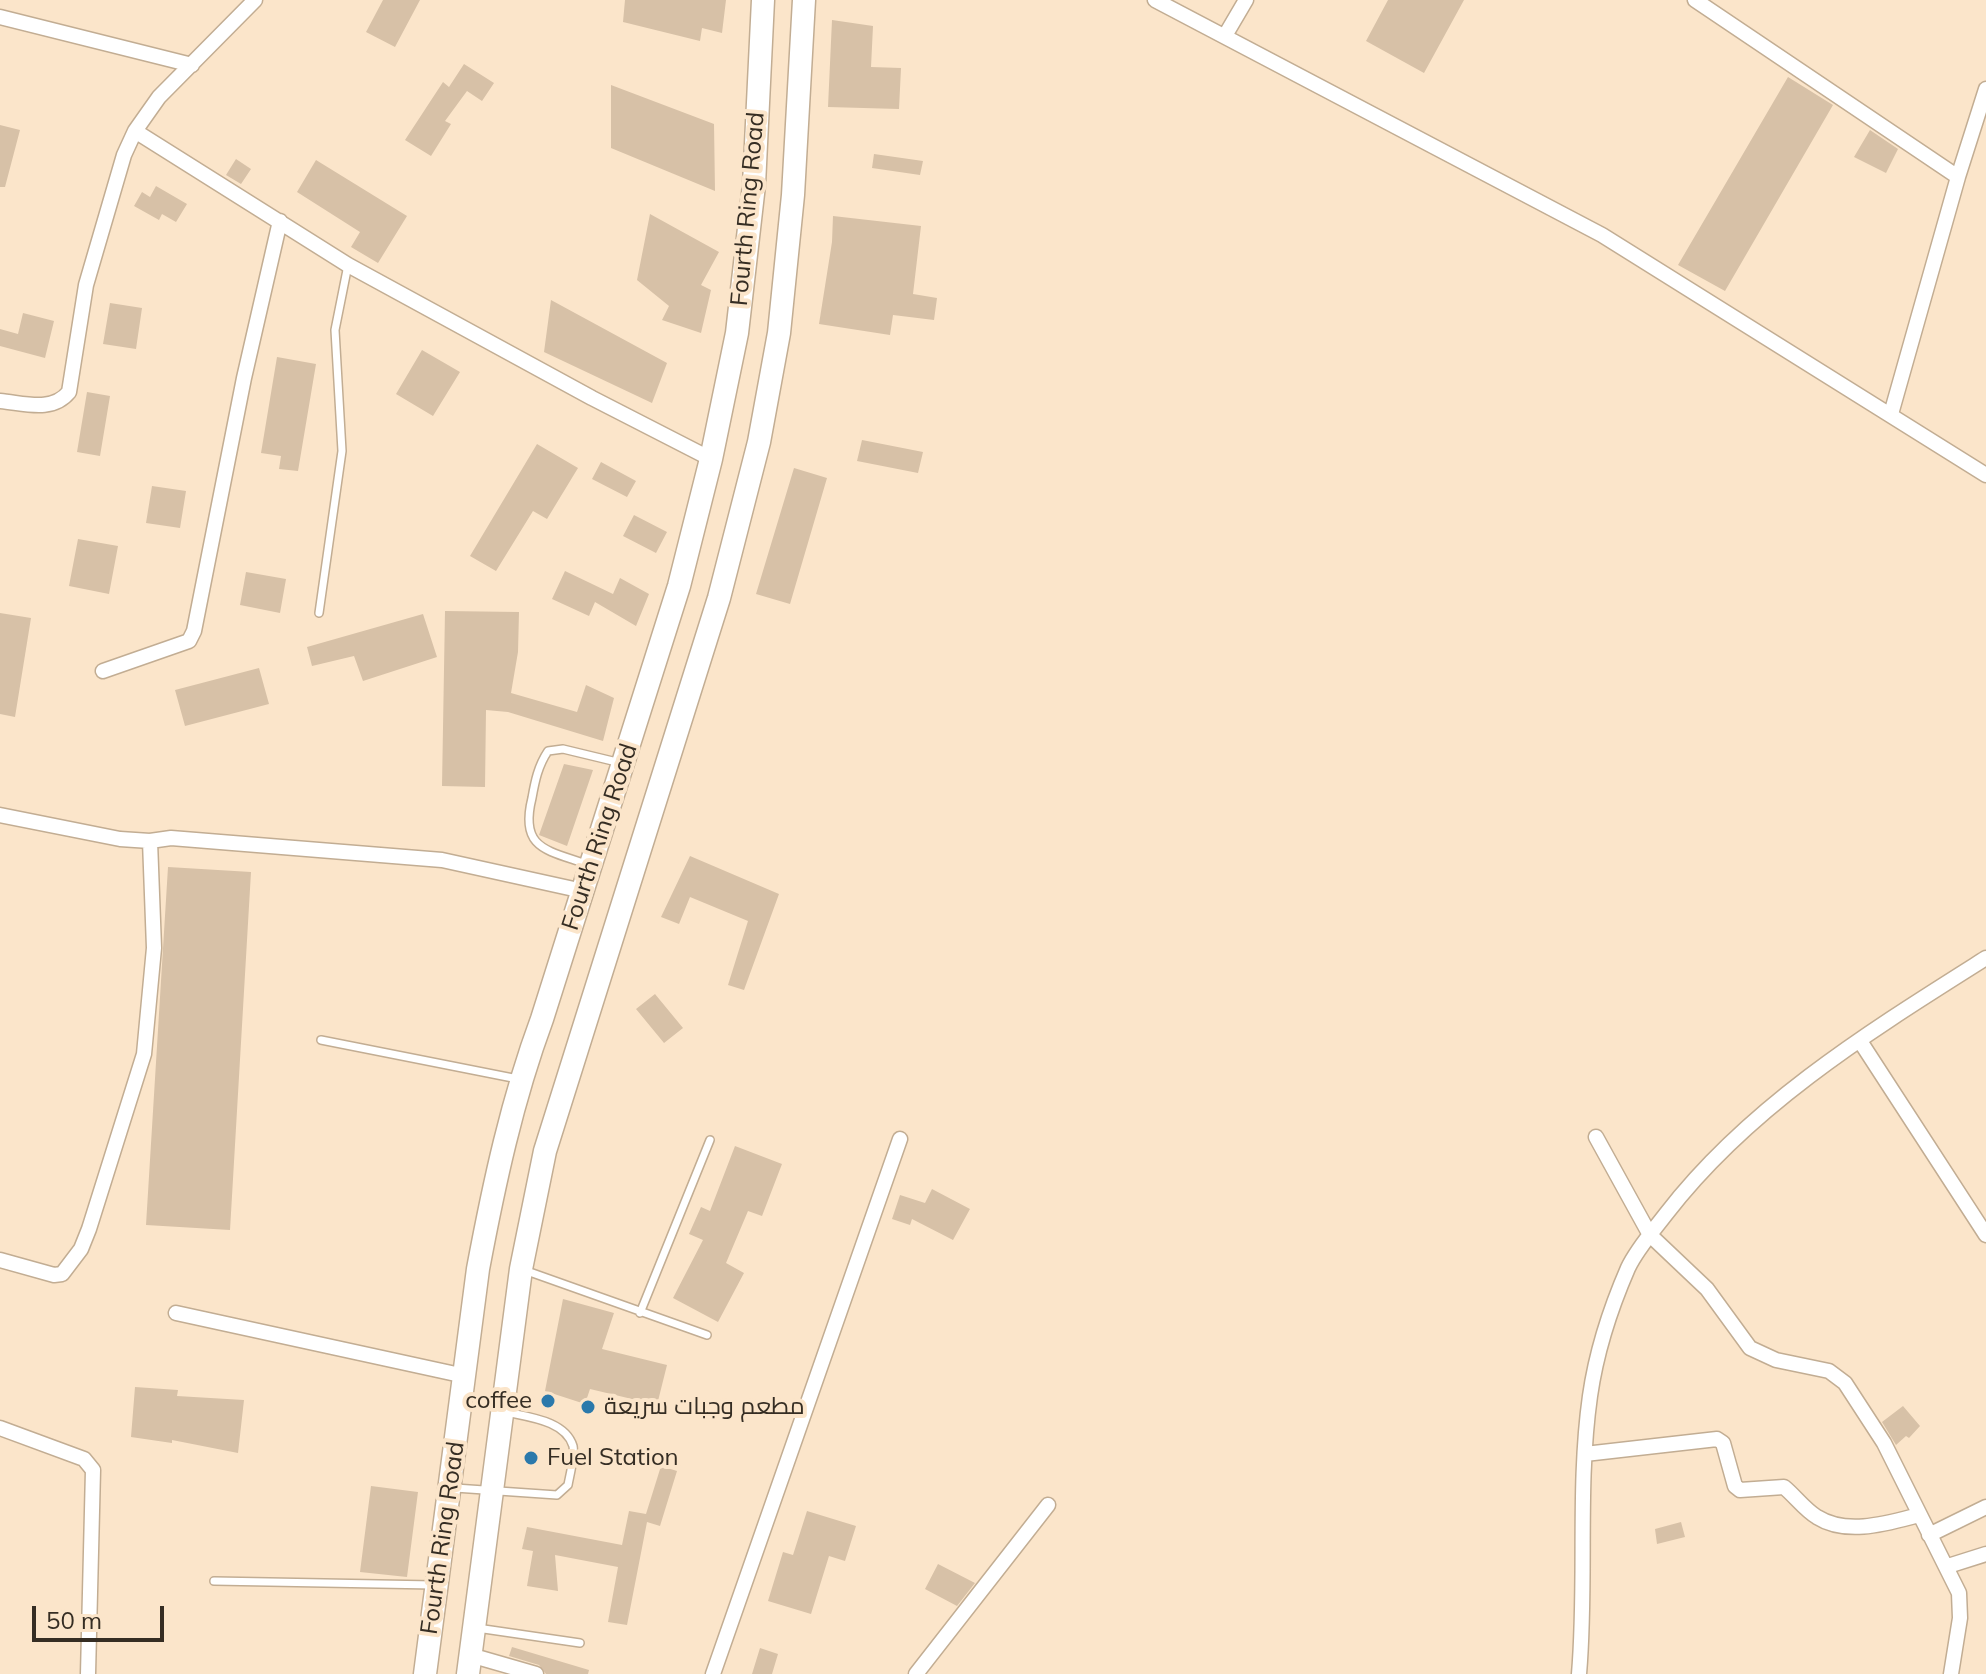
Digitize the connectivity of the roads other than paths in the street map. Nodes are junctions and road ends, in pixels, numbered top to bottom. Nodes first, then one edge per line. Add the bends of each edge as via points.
1 (255, 0) edge
2 (763, 0) edge
3 (804, 0) edge
4 (1155, 0) edge
5 (1246, 0) edge
6 (1695, 0) edge
7 (0, 17) edge
8 (1226, 34) junction
9 (192, 65) junction
10 (1986, 89) edge
11 (135, 131) junction
12 (1958, 177) junction
13 (280, 221) junction
14 (348, 265) junction
15 (0, 401) edge
16 (1891, 414) junction
17 (711, 459) junction
18 (1986, 475) edge
19 (319, 613) dead end
20 (103, 671) dead end
21 (623, 764) junction
22 (1, 817) edge
23 (150, 841) junction
24 (591, 866) junction
25 (583, 891) junction
26 (1986, 958) edge
27 (321, 1040) dead end
28 (1860, 1041) junction
29 (520, 1079) junction
30 (1596, 1137) dead end
31 (900, 1139) dead end
32 (710, 1140) dead end
33 (1650, 1235) junction
34 (1986, 1235) edge
35 (0, 1260) edge
36 (521, 1269) junction
37 (176, 1313) dead end
38 (640, 1313) junction
39 (707, 1335) dead end
40 (465, 1376) junction
41 (502, 1411) junction
42 (0, 1428) edge
43 (1585, 1454) junction
44 (448, 1487) junction
45 (490, 1490) junction
46 (1048, 1505) dead end
47 (1986, 1507) edge
48 (1919, 1515) junction
49 (1929, 1535) junction
50 (1986, 1554) edge
51 (1948, 1566) junction
52 (214, 1581) dead end
53 (436, 1585) junction
54 (474, 1627) junction
55 (580, 1643) dead end
56 (469, 1664) edge
57 (88, 1674) edge
58 (425, 1674) edge
59 (536, 1674) edge
60 (713, 1674) edge
61 (916, 1674) edge
62 (1579, 1674) edge
63 (1951, 1674) edge

1 - 9 street
2 - 17 main road, Fourth Ring Road via 754,185 741,304
3 - 36 main road, Fourth Ring Road via 779,333 759,442 719,598 545,1151
4 - 8 street
5 - 8 street
6 - 12 street
7 - 9 street
8 - 16 street via 1602,235
9 - 11 street via 159,97
10 - 12 street
11 - 13 street
11 - 15 street via 86,285 69,392 49,406
12 - 16 street
13 - 14 street
13 - 20 street via 194,631 189,641
14 - 17 street
14 - 19 lane via 335,330 342,451
16 - 18 street
17 - 21 main road, Fourth Ring Road via 679,586
21 - 24 main road, Fourth Ring Road
21 - 24 lane via 563,749 548,751 540,763 527,817 529,835 540,847
22 - 23 street
23 - 25 street via 171,838 442,860
23 - 35 street via 154,948 144,1054 89,1229 62,1274
24 - 25 main road, Fourth Ring Road
25 - 29 main road, Fourth Ring Road
26 - 28 street
27 - 29 lane
28 - 33 street via 1743,1129
28 - 34 street
29 - 40 main road, Fourth Ring Road via 486,1229
30 - 33 street
31 - 60 street
32 - 38 lane
33 - 43 street via 1629,1266 1604,1338 1590,1394
33 - 48 street via 1707,1289 1750,1348 1776,1360 1829,1371 1845,1383 1884,1443
36 - 38 lane
36 - 41 main road, Fourth Ring Road
37 - 40 street
38 - 39 lane
40 - 44 main road, Fourth Ring Road
41 - 45 main road, Fourth Ring Road
41 - 45 lane via 563,1431 573,1447 568,1485 557,1495
42 - 57 street via 84,1459 93,1470
43 - 48 street via 1717,1439 1740,1490 1784,1487 1819,1519 1832,1523 1878,1526
43 - 62 street
44 - 45 lane
44 - 53 main road, Fourth Ring Road
45 - 54 main road, Fourth Ring Road
46 - 61 street
47 - 49 street
48 - 49 street
49 - 51 street
50 - 51 street
51 - 63 street via 1959,1593 1960,1618
52 - 53 lane
53 - 58 main road, Fourth Ring Road
54 - 55 lane
54 - 56 main road, Fourth Ring Road
56 - 59 street

